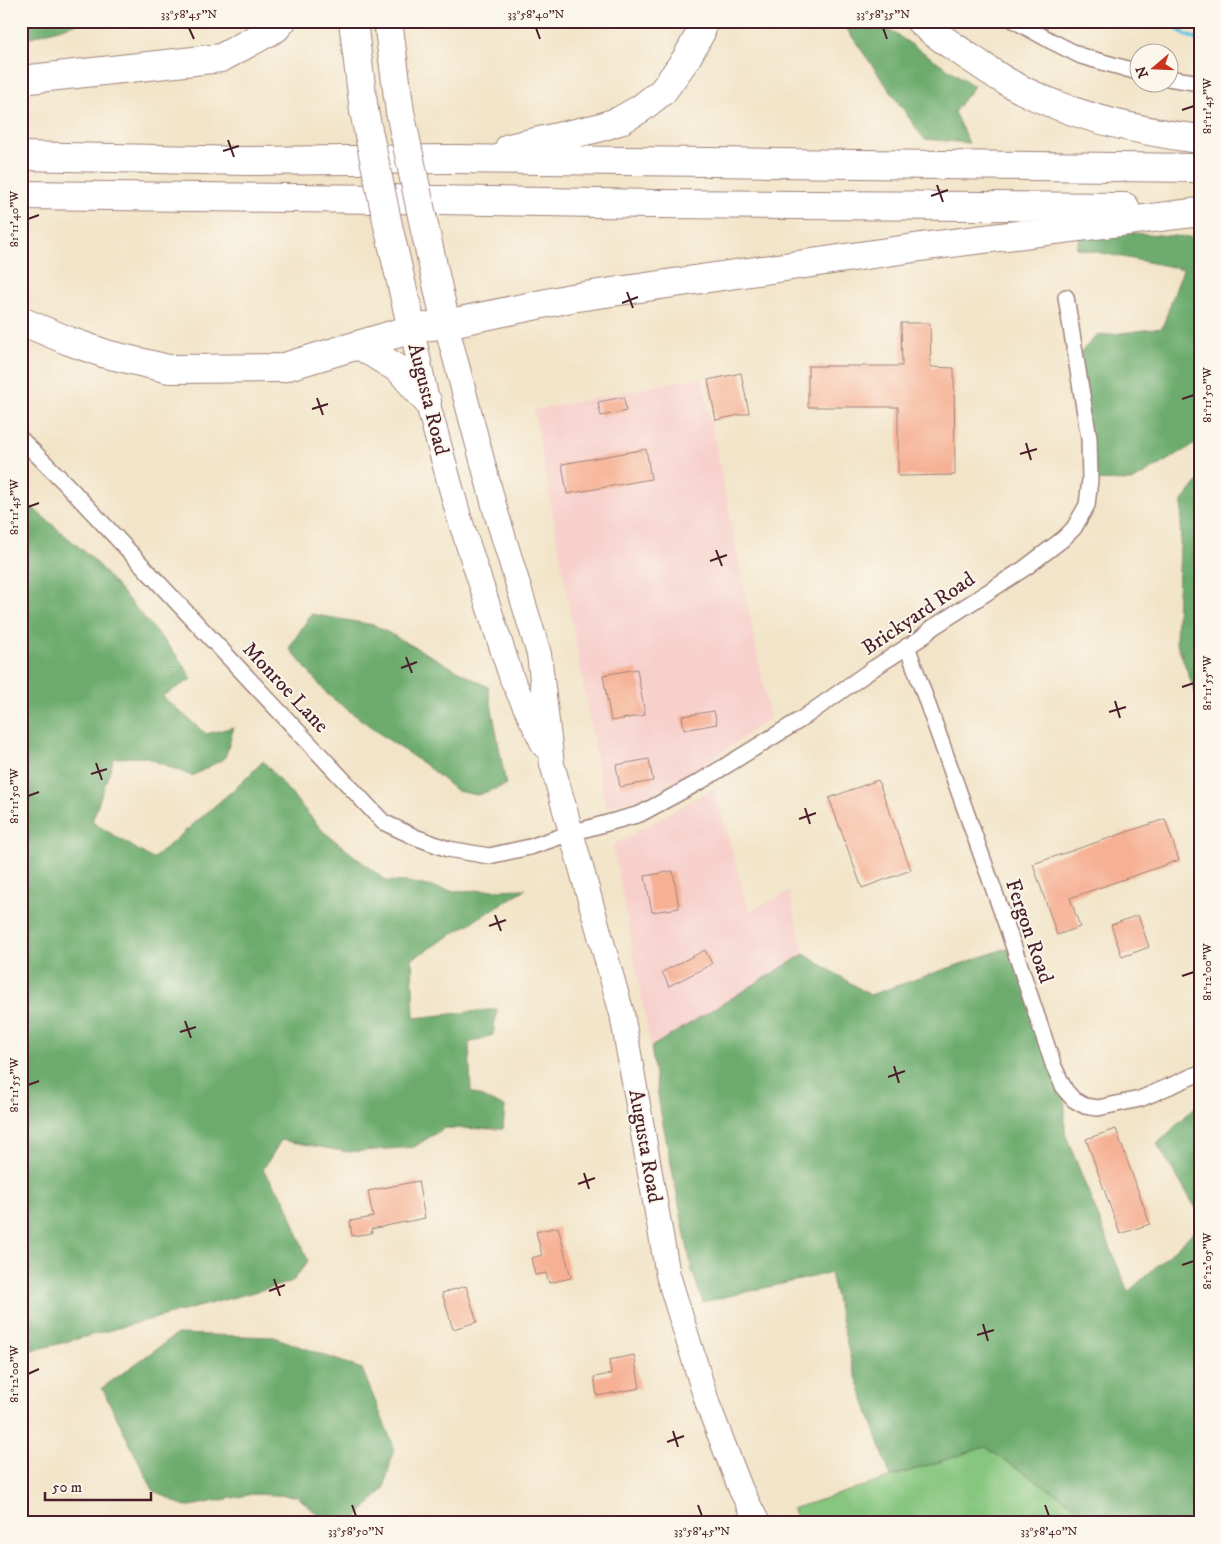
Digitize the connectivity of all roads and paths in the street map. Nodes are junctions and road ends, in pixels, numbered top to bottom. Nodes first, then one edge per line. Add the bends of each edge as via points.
1 (282, 21) edge
2 (353, 21) edge
3 (388, 21) edge
4 (703, 21) edge
5 (920, 21) edge
6 (1015, 21) edge
7 (1128, 69) edge
8 (1178, 79) edge
9 (21, 80) edge
10 (1200, 82) edge
11 (1200, 139) edge
12 (21, 156) edge
13 (452, 159) junction
14 (1200, 168) edge
15 (21, 195) edge
16 (1200, 210) edge
17 (1066, 297) dead end
18 (21, 321) edge
19 (446, 324) junction
20 (412, 329) junction
21 (359, 345) junction
22 (427, 401) junction
23 (21, 439) edge
24 (907, 646) junction
25 (552, 764) junction
26 (571, 833) junction
27 (1200, 1074) edge
28 (758, 1523) edge

1 - 9 highway via 276,28 221,58
2 - 20 highway, Augusta Road, bridge via 364,111
3 - 19 highway, Augusta Road, bridge via 400,112
4 - 13 highway via 701,32 686,60 663,91 619,121 574,134
5 - 11 highway via 1010,83 1088,117 1170,136
6 - 7 street via 1081,56
8 - 10 street
12 - 13 highway via 246,161
13 - 14 highway
15 - 16 highway
16 - 19 highway via 581,296
17 - 24 street, Brickyard Road via 1090,438 1090,480 1082,516 1074,528 1025,568
18 - 21 highway via 106,354 169,369 281,368
19 - 20 highway
19 - 25 main road, Augusta Road via 495,509 539,654
20 - 21 highway
20 - 22 main road, Augusta Road
21 - 22 highway via 400,370
22 - 25 main road, Augusta Road via 459,517 512,679
23 - 26 street, Monroe Lane via 383,822 448,849 489,856
24 - 26 street, Brickyard Road via 800,720 671,798 640,814
24 - 27 street, Fergon Road via 1054,1067 1065,1090 1074,1100 1098,1108 1140,1099
25 - 26 main road, Augusta Road
26 - 28 main road, Augusta Road via 622,1014 668,1275 708,1405

